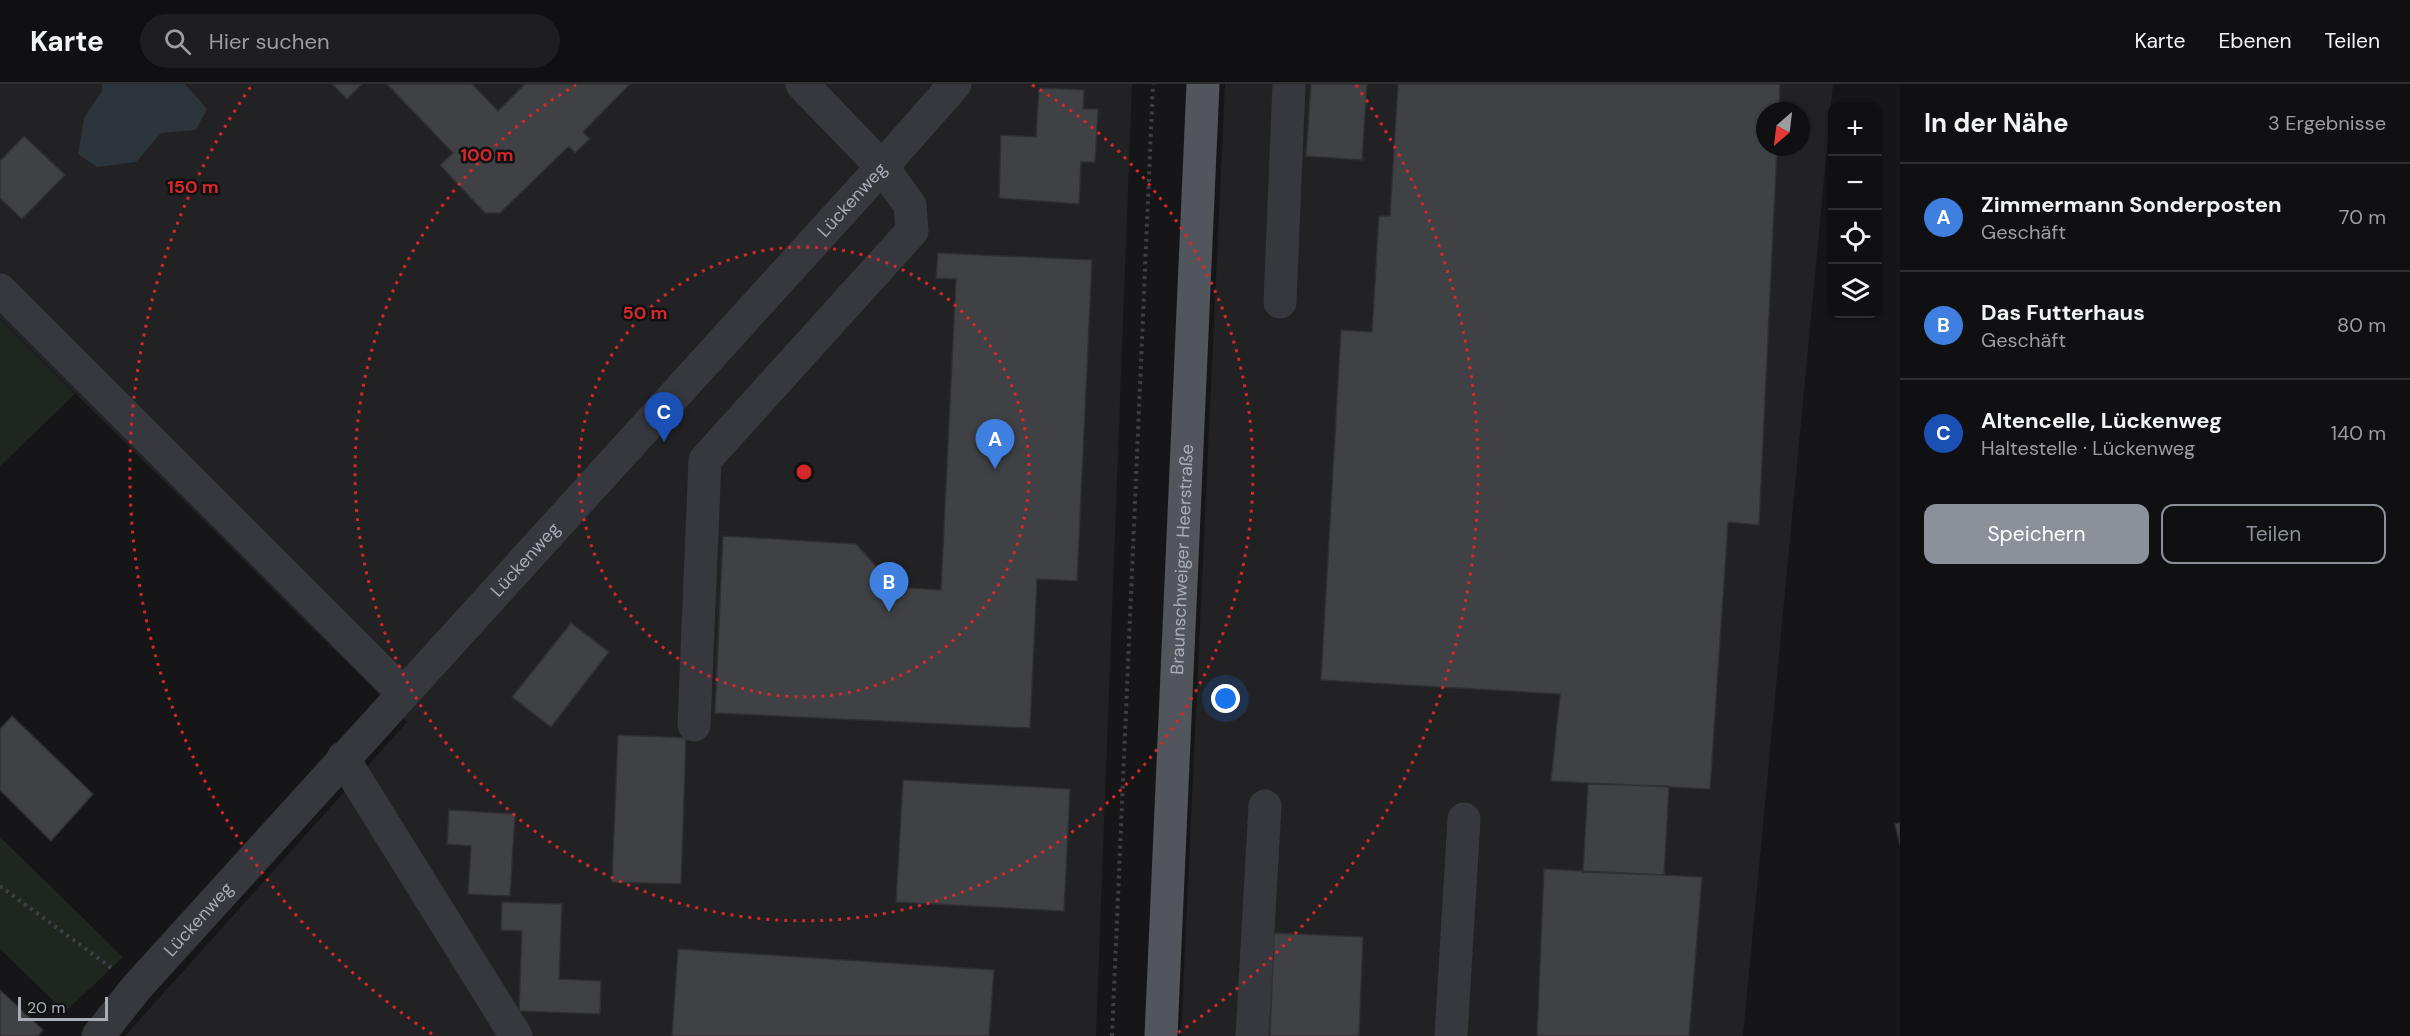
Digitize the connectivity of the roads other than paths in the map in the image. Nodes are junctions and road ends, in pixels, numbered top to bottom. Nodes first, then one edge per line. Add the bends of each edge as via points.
1 (802, 84) edge
2 (955, 84) edge
3 (1203, 84) edge
4 (1289, 84) edge
5 (882, 167) junction
6 (0, 290) edge
7 (1280, 302) dead end
8 (403, 693) junction
9 (694, 725) dead end
10 (343, 758) junction
11 (1265, 806) dead end
12 (1464, 819) dead end
13 (98, 1036) edge
14 (516, 1036) edge
15 (1161, 1036) edge
16 (1252, 1036) edge
17 (1451, 1036) edge

1 - 5 street
2 - 5 street, Lückenweg
3 - 15 main road, Braunschweiger Heerstraße
4 - 7 street
5 - 8 street, Lückenweg
5 - 9 street via 910,205 912,231 705,460
6 - 8 street
8 - 10 street, Lückenweg
10 - 13 street, Lückenweg via 137,987
10 - 14 street
11 - 16 street
12 - 17 street

